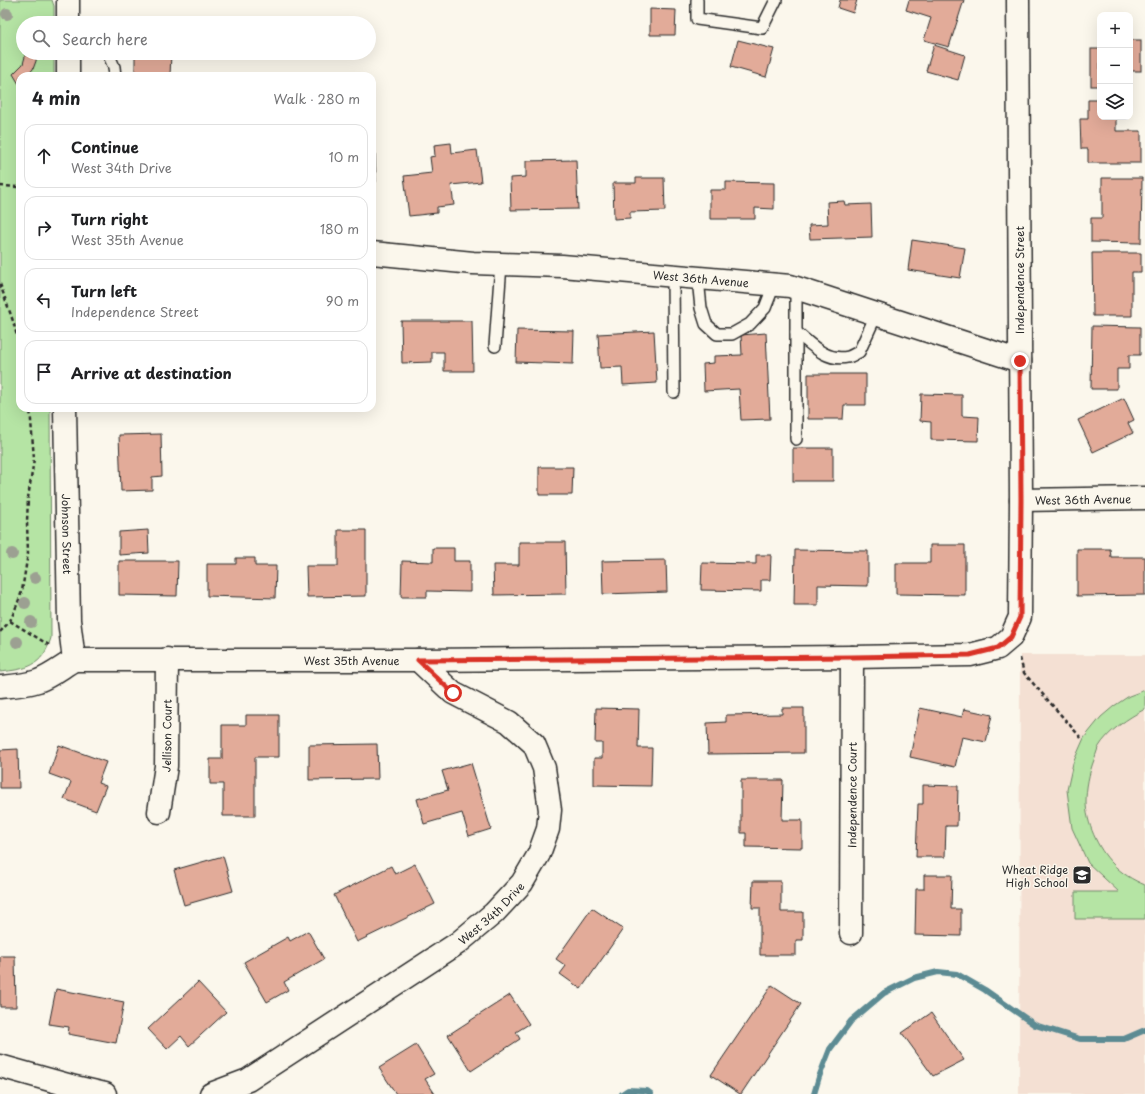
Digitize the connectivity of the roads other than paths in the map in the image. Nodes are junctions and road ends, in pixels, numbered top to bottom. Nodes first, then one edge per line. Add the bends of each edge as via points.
1 (68, 0) edge
2 (697, 0) edge
3 (776, 0) edge
4 (1018, 0) edge
5 (68, 16) edge
6 (68, 60) edge
7 (111, 60) edge
8 (68, 72) edge
9 (115, 72) edge
10 (376, 253) edge
11 (501, 264) junction
12 (673, 276) junction
13 (698, 279) junction
14 (774, 285) junction
15 (796, 289) junction
16 (876, 315) junction
17 (796, 332) junction
18 (495, 346) dead end
19 (1020, 361) junction
20 (674, 392) dead end
21 (66, 412) edge
22 (796, 439) dead end
23 (1145, 498) edge
24 (1021, 500) junction
25 (998, 648) joint
26 (852, 657) junction
27 (167, 659) junction
28 (74, 660) junction
29 (418, 660) junction
30 (0, 687) edge
31 (158, 812) dead end
32 (850, 933) dead end
33 (0, 1066) edge
34 (105, 1094) edge
35 (211, 1094) edge

1 - 5 street
2 - 3 lane via 697,20 762,28
4 - 19 street, Independence Street
6 - 8 street
7 - 9 lane
10 - 11 street, West 36th Avenue
11 - 12 street, West 36th Avenue via 562,266
11 - 18 lane
12 - 13 street, West 36th Avenue
12 - 20 lane
13 - 14 street, West 36th Avenue
13 - 14 lane via 701,308 706,324 717,334 732,334 750,324 765,308
14 - 15 street, West 36th Avenue
15 - 16 street, West 36th Avenue
15 - 17 lane
16 - 17 lane via 859,352 848,357 836,358 822,353
16 - 19 street, West 36th Avenue
17 - 22 lane
19 - 24 street, Independence Street
21 - 28 street, Johnson Street via 69,620
23 - 24 street, West 36th Avenue
24 - 25 street, Independence Street via 1020,617 1011,637
25 - 26 street, West 35th Avenue via 970,655
26 - 29 street, West 35th Avenue
26 - 32 street, Independence Court
27 - 28 street, West 35th Avenue
27 - 29 street, West 35th Avenue
27 - 31 street, Jellison Court via 166,766
28 - 30 street via 38,681
29 - 35 street, West 34th Drive via 453,693 509,722 534,744 544,768 550,810 548,829 539,854 522,883 494,913 458,943 248,1080
33 - 34 street

